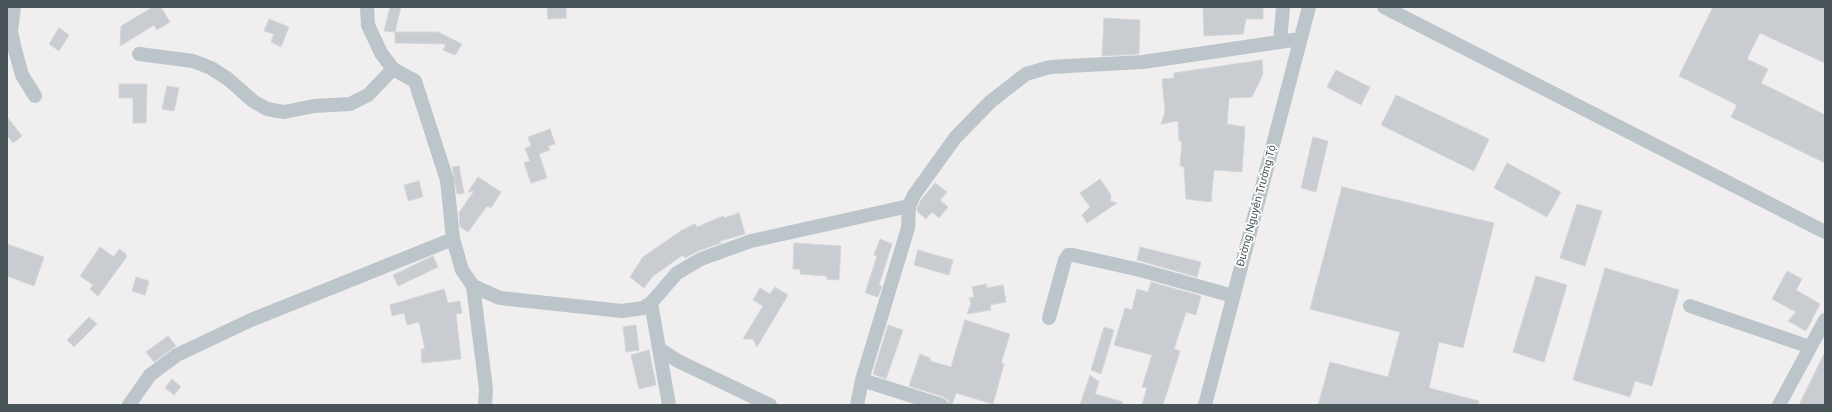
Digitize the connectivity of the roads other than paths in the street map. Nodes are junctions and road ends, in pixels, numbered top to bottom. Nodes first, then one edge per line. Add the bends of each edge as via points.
1 (14, 7) edge
2 (367, 7) edge
3 (1283, 7) edge
4 (1309, 7) edge
5 (1384, 7) edge
6 (9, 31) edge
7 (1300, 39) junction
8 (1280, 42) junction
9 (139, 54) dead end
10 (394, 69) junction
11 (35, 96) dead end
12 (909, 206) junction
13 (1825, 232) edge
14 (453, 239) junction
15 (473, 286) junction
16 (1234, 296) junction
17 (651, 303) junction
18 (1690, 306) dead end
19 (1049, 318) dead end
20 (1825, 320) edge
21 (1810, 347) junction
22 (659, 349) junction
23 (862, 380) junction
24 (129, 405) edge
25 (485, 405) edge
26 (669, 405) edge
27 (770, 405) edge
28 (857, 405) edge
29 (942, 405) edge
30 (1205, 405) edge
31 (1779, 405) edge

1 - 6 street
2 - 10 street via 368,25 381,53
3 - 8 street
4 - 7 street, Đường Nguyễn Trường Tộ
5 - 13 street
6 - 11 street via 22,75
7 - 8 street
7 - 16 street, Đường Nguyễn Trường Tộ
8 - 12 street via 1143,62 1050,67 1026,74 990,102 955,138 914,195
9 - 10 street via 193,62 211,68 267,109 284,112 314,106 350,104 368,95
10 - 14 street via 415,81 447,180
12 - 17 street via 751,242 701,259 677,273
12 - 23 street via 908,228
14 - 15 street via 462,270
14 - 24 street via 251,320 177,354 150,375
15 - 17 street via 500,298 622,311 643,308
15 - 25 street via 486,389
16 - 19 street via 1073,255 1065,260
16 - 30 street, Đường Nguyễn Trường Tộ
17 - 22 street
18 - 21 street
20 - 21 street
21 - 31 street
22 - 26 street
22 - 27 street via 678,361
23 - 28 street
23 - 29 street

